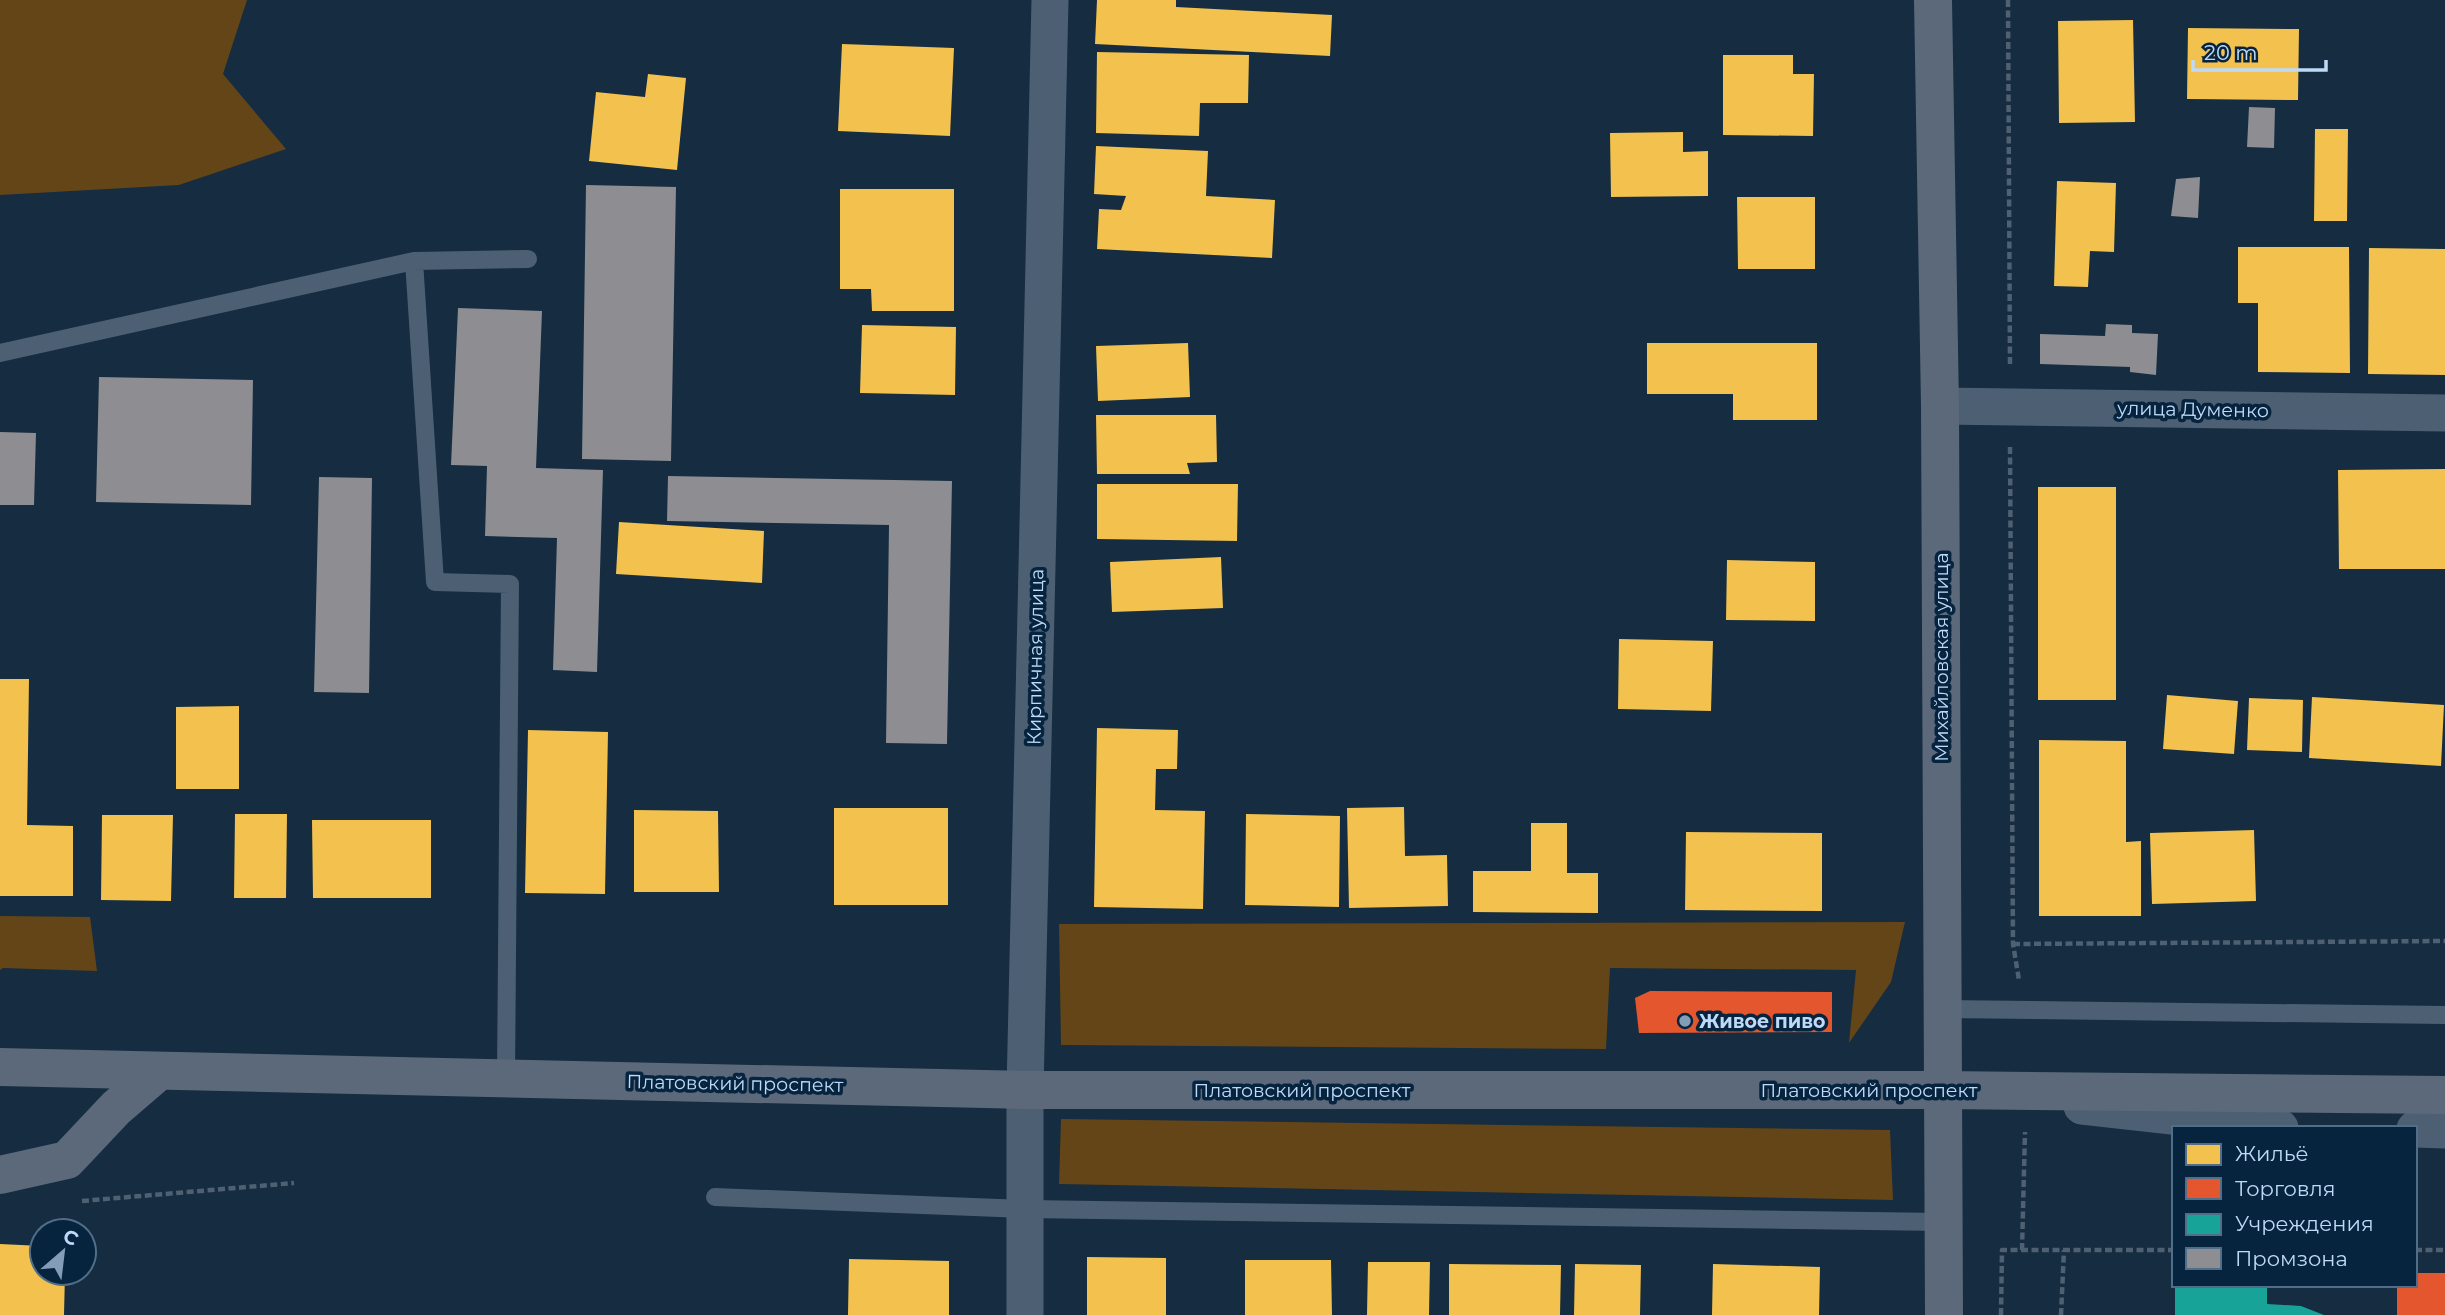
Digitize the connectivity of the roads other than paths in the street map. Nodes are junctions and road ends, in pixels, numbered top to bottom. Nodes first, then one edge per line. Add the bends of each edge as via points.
1 (1050, 0) edge
2 (1933, 0) edge
3 (528, 259) dead end
4 (414, 261) junction
5 (0, 353) edge
6 (1940, 406) junction
7 (2445, 412) edge
8 (1942, 1009) junction
9 (2445, 1015) edge
10 (0, 1067) edge
11 (159, 1071) junction
12 (506, 1079) junction
13 (1025, 1090) junction
14 (1942, 1090) junction
15 (2445, 1096) edge
16 (2262, 1126) edge
17 (2417, 1129) edge
18 (2445, 1130) edge
19 (0, 1175) edge
20 (715, 1197) dead end
21 (1026, 1209) junction
22 (1943, 1222) junction
23 (1025, 1315) edge
24 (1944, 1315) edge

1 - 13 street, Кирпичная улица
2 - 6 main road, Михайловская улица
3 - 4 lane
4 - 5 lane
4 - 12 lane via 435,582 510,584
6 - 7 street, улица Думенко
6 - 8 main road, Михайловская улица
8 - 9 lane
8 - 14 main road, Михайловская улица
10 - 11 main road, Платовский проспект
11 - 12 main road, Платовский проспект
11 - 19 main road via 67,1160
12 - 13 main road, Платовский проспект
13 - 14 main road, Платовский проспект
13 - 21 street, Кирпичная улица
14 - 15 main road, Платовский проспект
14 - 16 street
14 - 22 main road, Михайловская улица
17 - 18 street
20 - 21 lane
21 - 22 lane
21 - 23 street, Кирпичная улица
22 - 24 main road, Михайловская улица

